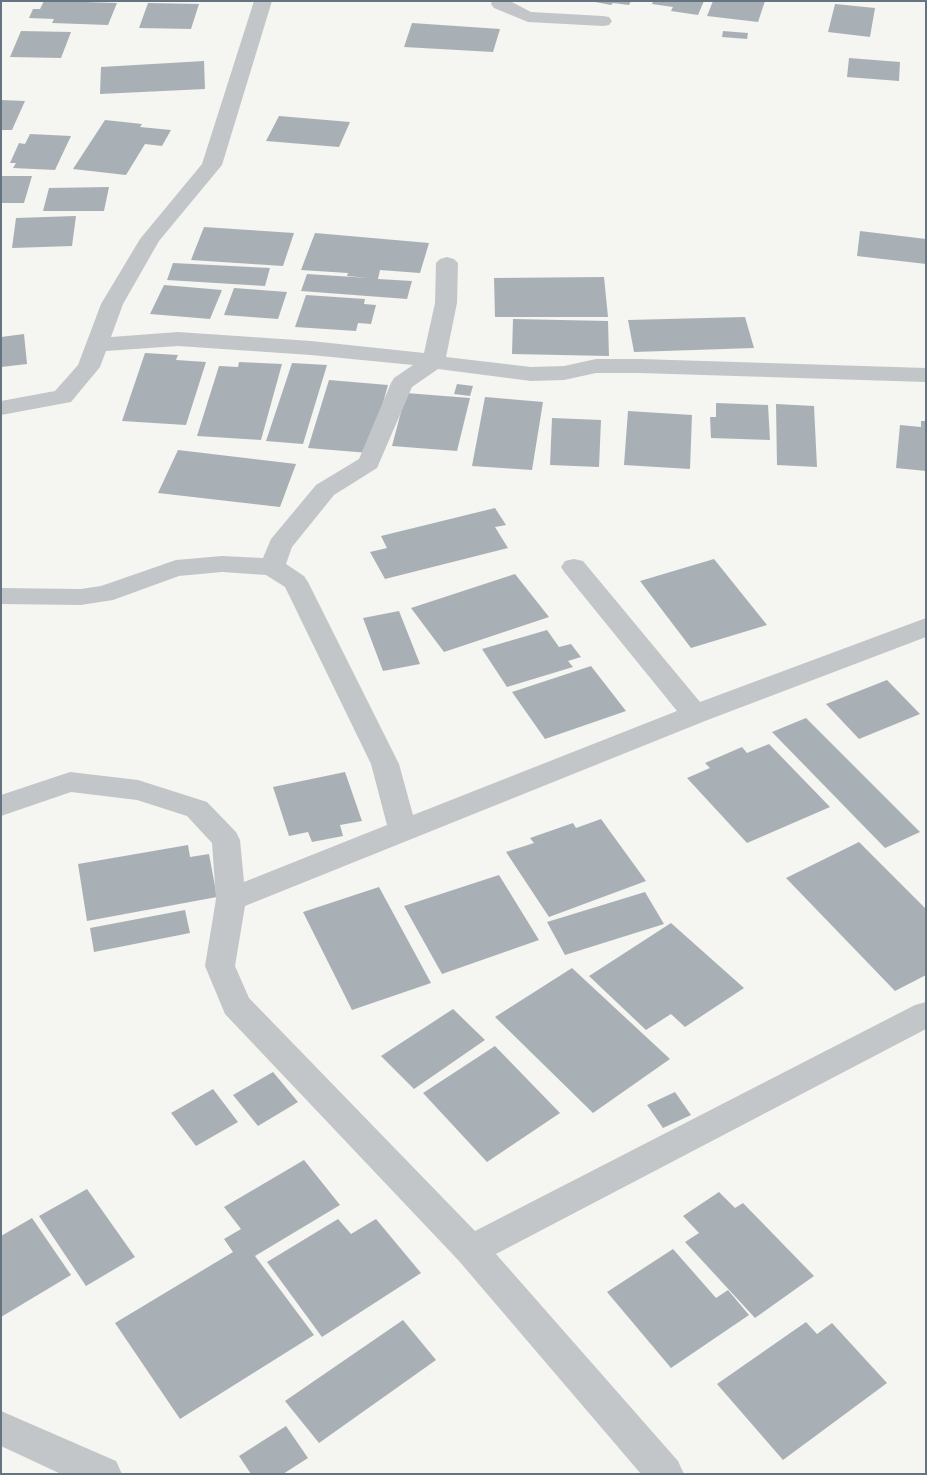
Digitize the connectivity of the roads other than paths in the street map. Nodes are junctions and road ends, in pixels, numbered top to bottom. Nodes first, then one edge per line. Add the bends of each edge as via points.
1 (263, 1) edge
2 (501, 1) edge
3 (603, 21) dead end
4 (447, 263) dead end
5 (97, 345) junction
6 (434, 361) junction
7 (926, 375) edge
8 (1, 408) edge
9 (272, 567) junction
10 (574, 567) dead end
11 (1, 596) edge
12 (926, 627) edge
13 (695, 714) junction
14 (1, 806) edge
15 (403, 831) junction
16 (232, 899) junction
17 (926, 1014) edge
18 (471, 1250) junction
19 (1, 1428) edge
20 (103, 1474) edge
21 (665, 1474) edge

1 - 5 street via 212,165 150,239 112,304
2 - 3 street via 500,4 528,17
4 - 6 street via 446,303
5 - 6 street via 178,339
5 - 8 street via 89,367 63,397
6 - 7 street via 531,374 564,373 596,366 640,366
6 - 9 street via 402,383 369,464 325,490 280,545
9 - 11 street via 222,564 176,568 104,594 81,597
9 - 15 street via 296,582 385,764
10 - 13 street
12 - 13 street
13 - 15 street
14 - 16 street via 70,782 138,790 197,809 226,840
15 - 16 street
16 - 18 street via 220,966 236,1005
17 - 18 street
18 - 21 street
19 - 20 street

